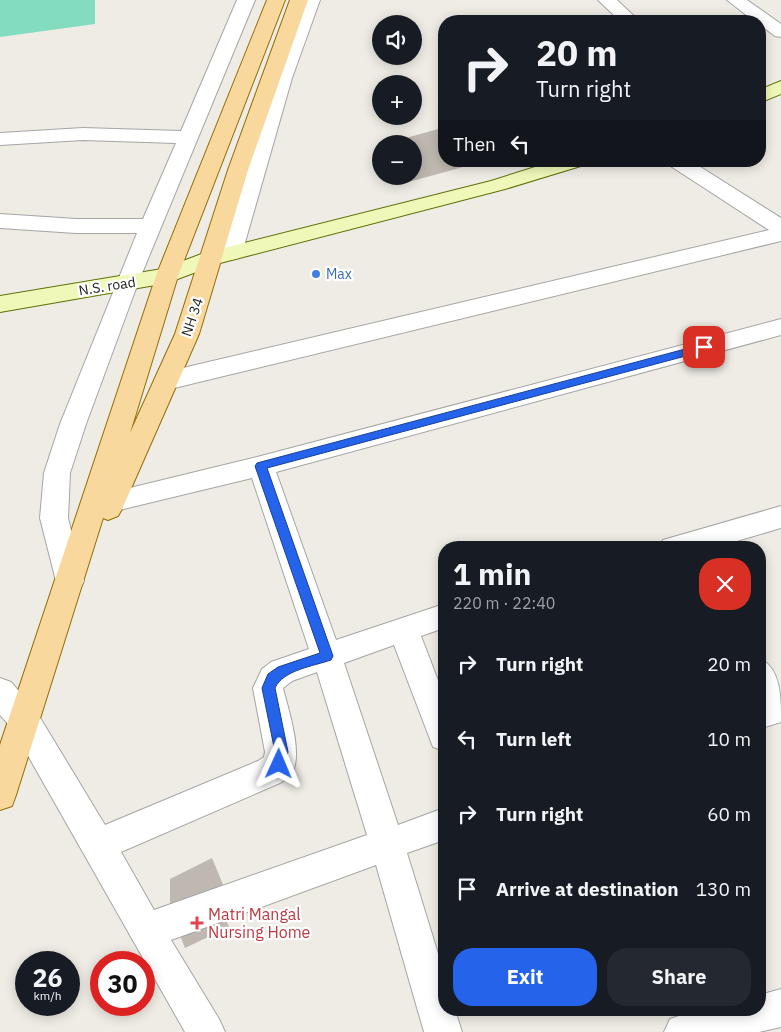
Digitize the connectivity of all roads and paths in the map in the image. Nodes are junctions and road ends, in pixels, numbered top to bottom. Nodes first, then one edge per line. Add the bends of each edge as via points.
1 (246, 0) edge
2 (276, 0) edge
3 (299, 0) edge
4 (312, 0) edge
5 (607, 0) edge
6 (736, 0) edge
7 (623, 15) edge
8 (757, 15) edge
9 (766, 21) edge
10 (781, 32) edge
11 (781, 87) edge
12 (766, 94) edge
13 (187, 137) junction
14 (0, 139) edge
15 (557, 167) edge
16 (685, 167) edge
17 (0, 221) edge
18 (152, 225) junction
19 (781, 228) edge
20 (781, 234) edge
21 (222, 256) junction
22 (167, 276) junction
23 (127, 283) junction
24 (0, 304) edge
25 (781, 327) edge
26 (166, 381) junction
27 (261, 466) junction
28 (111, 502) junction
29 (781, 517) edge
30 (699, 541) edge
31 (70, 580) junction
32 (438, 618) edge
33 (57, 622) junction
34 (403, 629) junction
35 (327, 656) junction
36 (766, 683) edge
37 (0, 692) edge
38 (781, 708) edge
39 (766, 713) edge
40 (24, 721) junction
41 (438, 721) edge
42 (0, 796) edge
43 (438, 826) edge
44 (387, 844) junction
45 (98, 845) junction
46 (146, 932) junction
47 (781, 1008) edge
48 (766, 1012) edge
49 (438, 1015) edge
50 (438, 1016) edge
51 (748, 1016) edge
52 (206, 1032) edge
53 (443, 1032) edge
54 (683, 1032) edge

1 - 13 street
2 - 22 main road
3 - 21 main road, NH 34 via 238,170
4 - 21 street
5 - 7 street
6 - 8 street
9 - 10 street
11 - 12 main road
13 - 14 street via 84,134
13 - 18 street
15 - 21 main road, N.S. road
16 - 19 street
17 - 18 street via 41,225
18 - 23 street
20 - 26 street
21 - 22 main road, N.S. road
21 - 26 main road, NH 34
22 - 23 main road, N.S. road
22 - 31 main road
23 - 24 main road, N.S. road
23 - 31 street via 57,473 54,518
25 - 27 street
26 - 28 main road, NH 34
27 - 28 street
27 - 35 street
28 - 33 main road, NH 34
29 - 30 street
31 - 33 main road
32 - 34 street
33 - 40 main road
34 - 35 street
34 - 41 street
35 - 44 street
35 - 45 street via 282,671 268,688 282,752 279,764 269,772
36 - 38 street
37 - 40 street
38 - 39 street
40 - 42 main road
40 - 45 street
43 - 44 street
44 - 46 street
44 - 49 street
45 - 46 street
46 - 52 street
47 - 48 street
50 - 53 street
51 - 54 street

